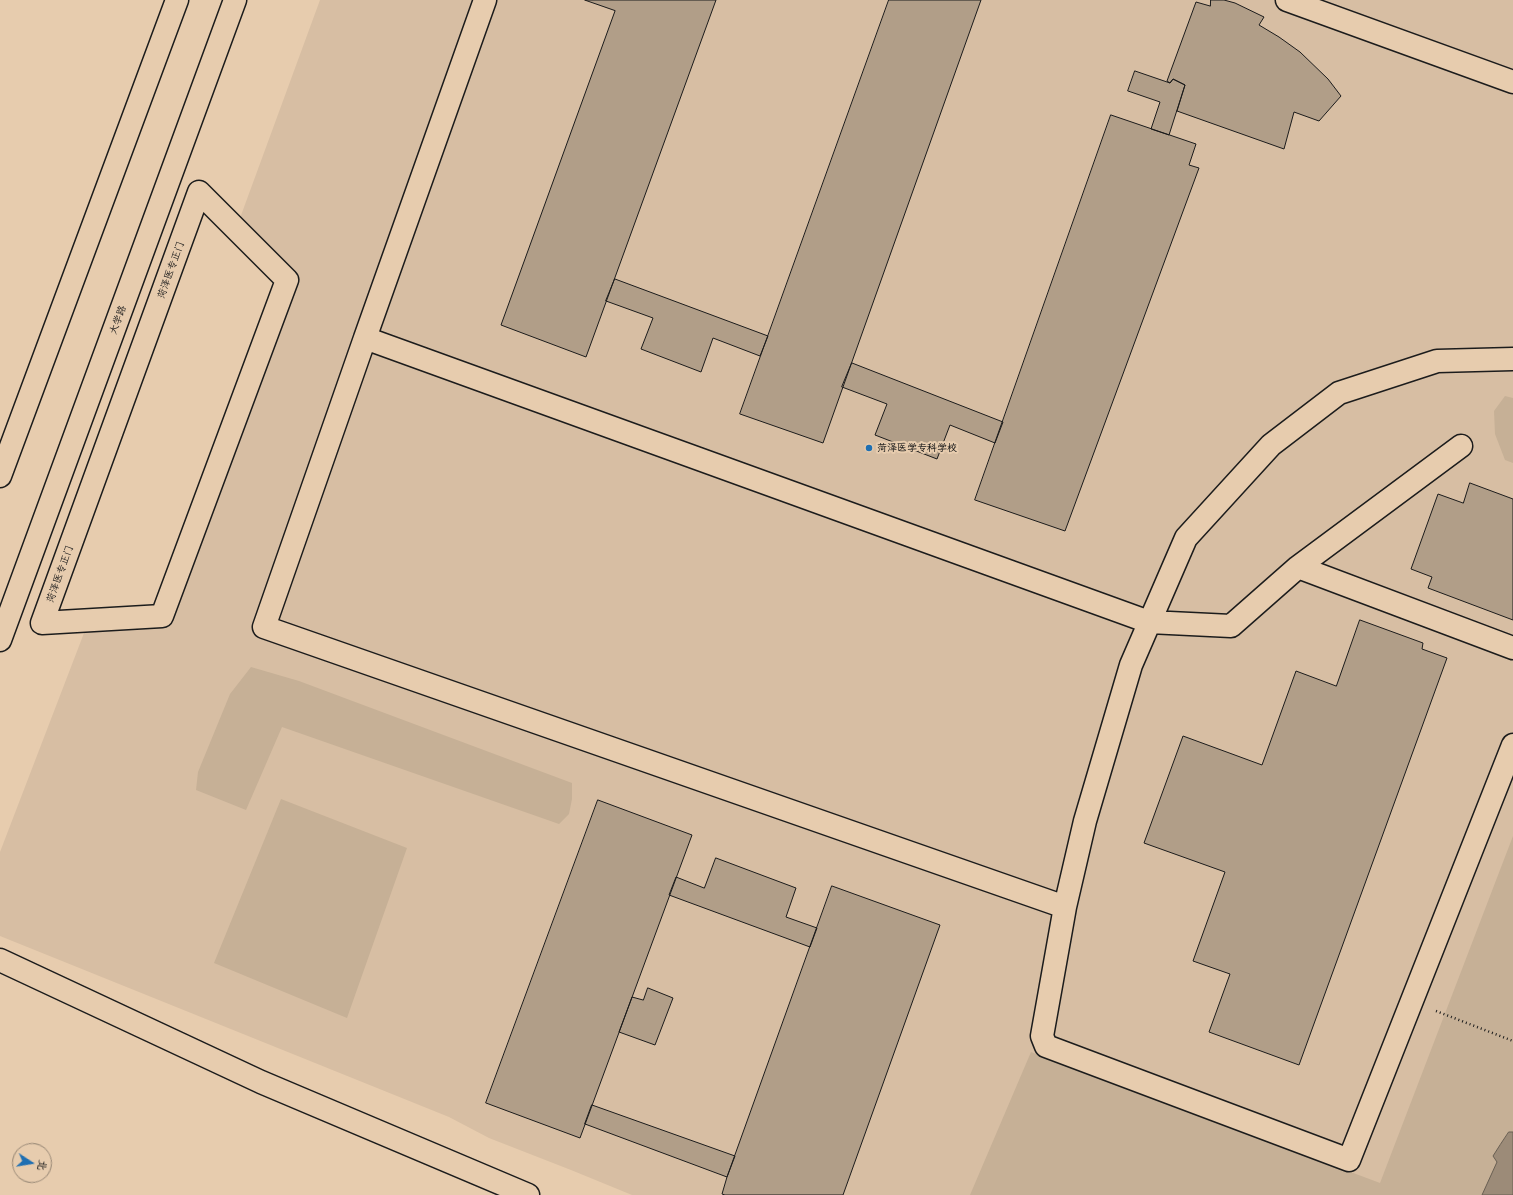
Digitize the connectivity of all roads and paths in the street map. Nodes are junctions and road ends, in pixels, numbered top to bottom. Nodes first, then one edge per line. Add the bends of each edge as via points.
1 (177, 0) edge
2 (235, 0) edge
3 (485, 0) edge
4 (1287, 0) edge
5 (1513, 82) edge
6 (287, 280) joint
7 (366, 338) junction
8 (1513, 359) edge
9 (1461, 446) dead end
10 (0, 476) edge
11 (1298, 567) junction
12 (1149, 622) junction
13 (0, 640) edge
14 (1513, 648) edge
15 (1513, 745) edge
16 (1065, 907) junction
17 (0, 960) edge
18 (1412, 1001) junction
19 (1513, 1041) edge
20 (528, 1195) edge

1 - 10 street
2 - 13 street, 大学路
3 - 7 street
4 - 5 street
6 - 6 street, 菏泽医专正门 via 199,192 42,623 162,616
7 - 12 street
7 - 16 street via 264,627
8 - 12 street via 1437,361 1339,393 1271,445 1186,538
9 - 11 street
11 - 12 street via 1231,626
11 - 14 street
12 - 16 street via 1131,665 1085,821
15 - 18 street
16 - 18 street via 1042,1036 1046,1046 1349,1160
17 - 20 street via 261,1082
18 - 19 path

